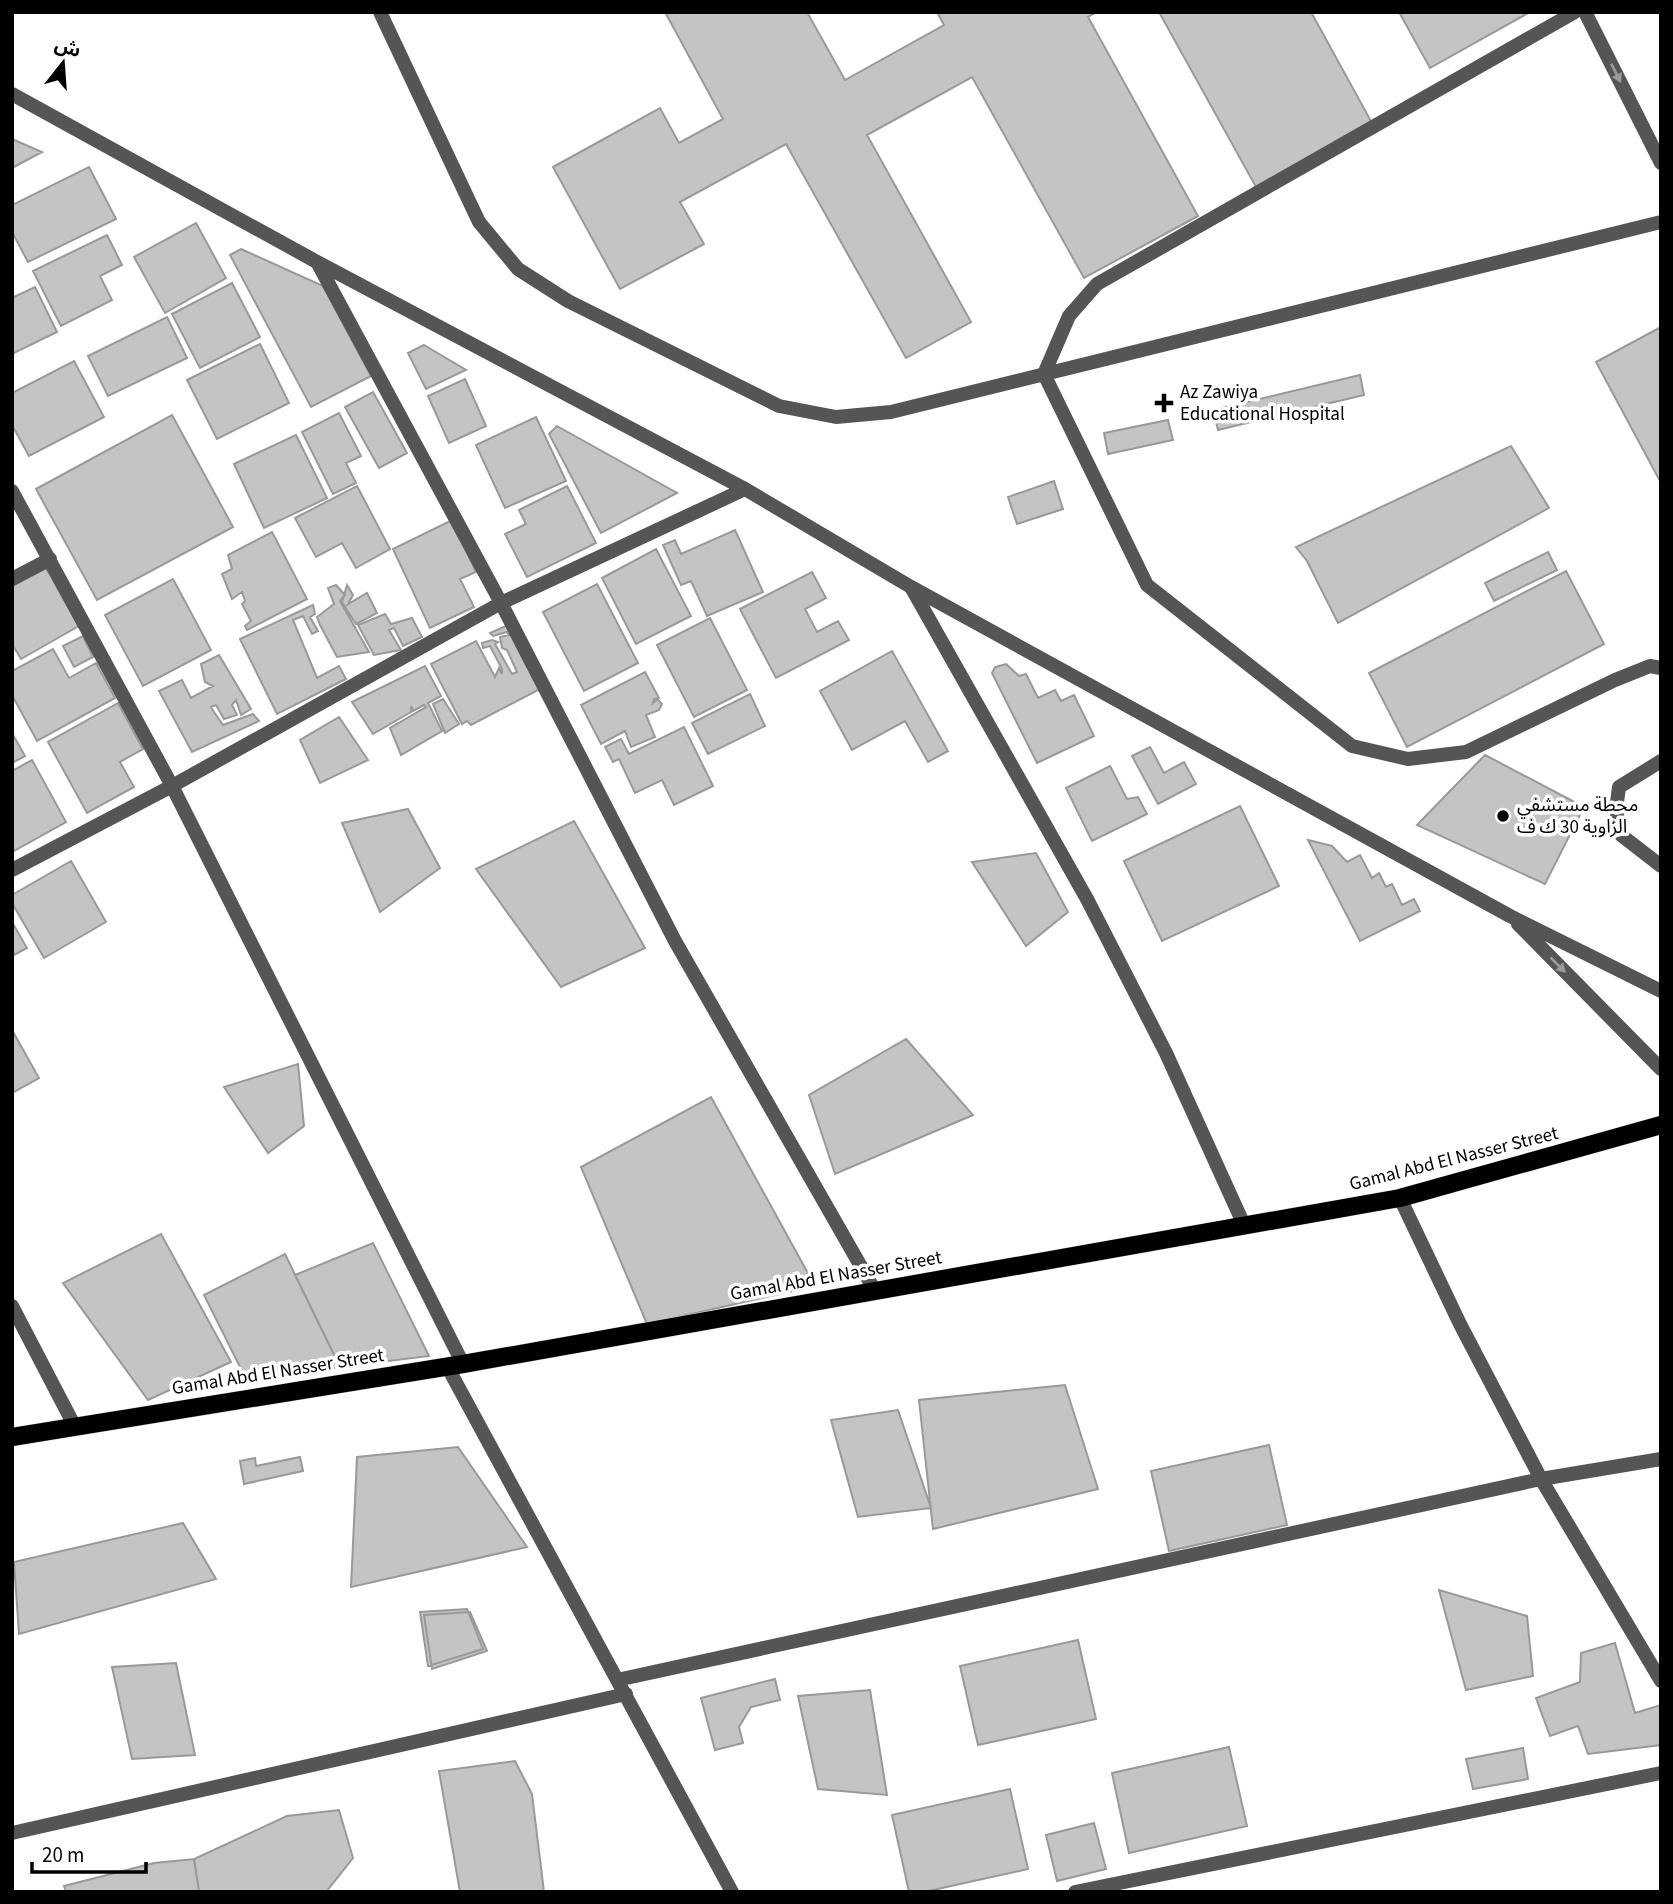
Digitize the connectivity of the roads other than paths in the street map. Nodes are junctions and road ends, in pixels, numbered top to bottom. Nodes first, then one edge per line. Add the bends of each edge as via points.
1 (380, 12) edge
2 (1576, 12) edge
3 (1585, 12) edge
4 (12, 94) edge
5 (1661, 163) edge
6 (1661, 222) edge
7 (317, 262) junction
8 (1044, 374) junction
9 (745, 489) junction
10 (12, 491) edge
11 (50, 559) junction
12 (12, 579) edge
13 (911, 587) junction
14 (500, 603) junction
15 (1661, 668) edge
16 (1661, 761) edge
17 (172, 786) junction
18 (1661, 866) edge
19 (12, 870) edge
20 (1510, 916) junction
21 (1661, 991) edge
22 (1661, 1069) edge
23 (1661, 1125) edge
24 (1400, 1198) junction
25 (1244, 1225) junction
26 (875, 1291) junction
27 (12, 1307) edge
28 (455, 1365) junction
29 (74, 1425) junction
30 (12, 1437) edge
31 (1661, 1459) edge
32 (1541, 1479) junction
33 (617, 1680) junction
34 (1661, 1681) edge
35 (626, 1694) junction
36 (1661, 1773) edge
37 (12, 1833) edge
38 (732, 1892) edge
39 (1075, 1892) edge

1 - 8 street via 479,222 518,269 568,301 779,406 836,417 891,412
2 - 8 street via 1097,284 1069,316
3 -> 5 street
4 - 7 street
6 - 8 street
7 - 9 street
7 - 14 street
8 - 15 street via 1147,585 1352,746 1408,759 1465,752 1615,680 1650,666
9 - 13 street
9 - 14 street
10 - 11 street
11 - 12 street
11 - 17 street
13 - 20 street
13 - 25 street via 1087,899 1166,1053
14 - 17 street
14 - 26 street via 674,941
16 - 18 street via 1619,787 1616,810 1622,835
17 - 19 street
17 - 28 street
20 - 21 street
20 -> 22 street
23 - 24 main road, Gamal Abd El Nasser Street
24 - 25 main road, Gamal Abd El Nasser Street
24 - 32 street
25 - 26 main road, Gamal Abd El Nasser Street
26 - 28 main road, Gamal Abd El Nasser Street
27 - 29 street
28 - 29 main road, Gamal Abd El Nasser Street
28 - 33 street
29 - 30 main road, Gamal Abd El Nasser Street
31 - 32 street
32 - 33 street
32 - 34 street
33 - 35 street
35 - 37 street
35 - 38 street
36 - 39 street

